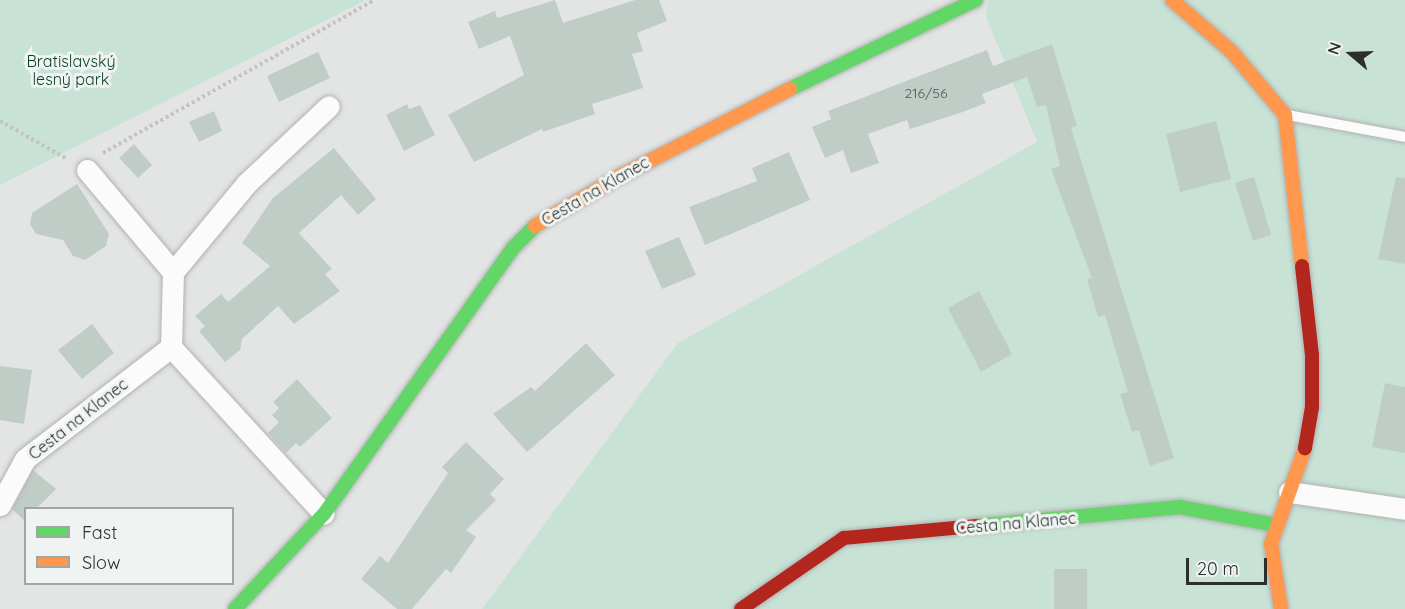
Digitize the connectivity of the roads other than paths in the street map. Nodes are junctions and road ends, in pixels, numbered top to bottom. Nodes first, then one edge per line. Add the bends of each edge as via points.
1 (976, 0) edge
2 (1172, 0) edge
3 (329, 106) dead end
4 (1284, 114) junction
5 (1405, 136) edge
6 (87, 170) road end
7 (173, 273) junction
8 (171, 347) junction
9 (1290, 492) junction
10 (0, 505) edge
11 (1405, 509) edge
12 (324, 514) junction
13 (1276, 525) junction
14 (235, 609) edge
15 (741, 609) edge
16 (1281, 609) edge

1 - 12 street, Cesta na Klanec via 837,65 620,176 537,224 513,248
2 - 4 street via 1232,52
3 - 7 street via 247,183
4 - 5 lane
4 - 9 street via 1312,355 1309,436
6 - 7 street
7 - 8 street
8 - 10 street, Cesta na Klanec via 25,459
8 - 12 street
9 - 11 street
9 - 13 street
12 - 14 street, Cesta na Klanec
13 - 15 street, Cesta na Klanec via 1180,507 844,538
13 - 16 street via 1270,559

